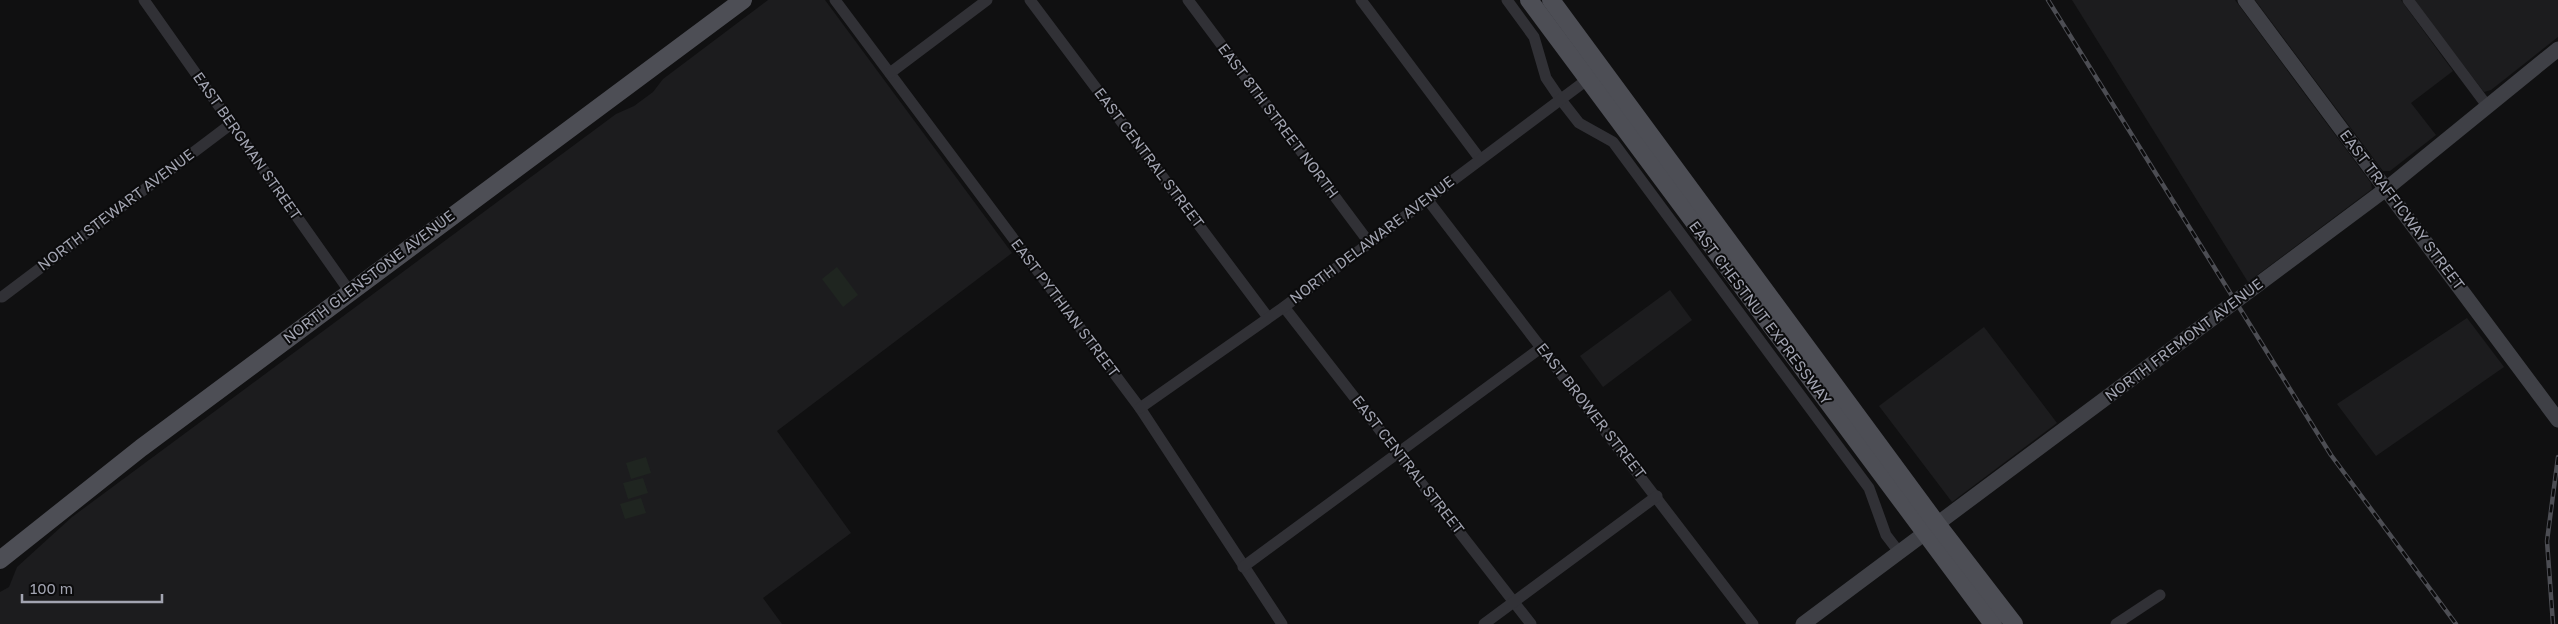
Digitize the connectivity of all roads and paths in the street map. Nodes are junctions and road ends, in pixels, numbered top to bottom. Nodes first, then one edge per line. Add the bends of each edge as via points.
1 (144, 0) edge
2 (743, 0) edge
3 (835, 0) edge
4 (987, 0) edge
5 (1030, 0) edge
6 (1188, 0) edge
7 (1361, 0) edge
8 (1507, 0) edge
9 (1529, 0) edge
10 (1551, 0) edge
11 (2245, 0) edge
12 (2408, 0) edge
13 (2558, 49) edge
14 (890, 73) junction
15 (1594, 74) junction
16 (1561, 100) junction
17 (2488, 107) junction
18 (230, 124) junction
19 (1480, 159) junction
20 (2386, 189) junction
21 (1427, 199) junction
22 (1368, 241) junction
23 (350, 292) junction
24 (2, 297) dead end
25 (1284, 306) junction
26 (1267, 316) junction
27 (1542, 347) junction
28 (1140, 408) junction
29 (2558, 420) edge
30 (1397, 451) junction
31 (1657, 496) junction
32 (1931, 529) junction
33 (1899, 552) junction
34 (0, 560) edge
35 (1243, 567) junction
36 (2160, 595) dead end
37 (1514, 601) junction
38 (1282, 624) edge
39 (1484, 624) edge
40 (1531, 624) edge
41 (1753, 624) edge
42 (1803, 624) edge
43 (1993, 624) edge
44 (2014, 624) edge
45 (2116, 624) edge

1 - 18 street, EAST BERGMAN STREET
2 - 23 main road, NORTH GLENSTONE AVENUE
3 - 14 street, EAST PYTHIAN STREET
4 - 14 street
5 - 26 street, EAST CENTRAL STREET
6 - 22 street, EAST 8TH STREET NORTH
7 - 19 street
8 - 16 street via 1534,37 1546,78
9 - 15 main road, EAST CHESTNUT EXPRESSWAY
10 - 15 main road, EAST CHESTNUT EXPRESSWAY
11 - 20 street, EAST TRAFFICWAY STREET
12 - 17 street
13 - 17 street, NORTH FREMONT AVENUE
14 - 28 street, EAST PYTHIAN STREET
15 - 16 street, NORTH DELAWARE AVENUE
15 - 32 main road, EAST CHESTNUT EXPRESSWAY
16 - 19 street, NORTH DELAWARE AVENUE
16 - 33 street via 1580,123 1613,142 1869,488 1886,535
17 - 20 street, NORTH FREMONT AVENUE
18 - 23 street, EAST BERGMAN STREET
18 - 24 street, NORTH STEWART AVENUE
19 - 21 street, NORTH DELAWARE AVENUE
20 - 29 street, EAST TRAFFICWAY STREET
20 - 32 street, NORTH FREMONT AVENUE
21 - 22 street, NORTH DELAWARE AVENUE
21 - 27 street, EAST BROWER STREET
22 - 25 street, NORTH DELAWARE AVENUE
23 - 34 main road, NORTH GLENSTONE AVENUE via 141,448
25 - 26 street, NORTH DELAWARE AVENUE
25 - 30 street, EAST CENTRAL STREET
26 - 28 street, NORTH DELAWARE AVENUE
27 - 30 street
27 - 31 street, EAST BROWER STREET
28 - 35 street, EAST PYTHIAN STREET
30 - 35 street
30 - 37 street, EAST CENTRAL STREET
31 - 37 street
31 - 41 street, EAST BROWER STREET
32 - 33 street, NORTH FREMONT AVENUE
32 - 43 main road, EAST CHESTNUT EXPRESSWAY
32 - 44 main road, EAST CHESTNUT EXPRESSWAY
33 - 42 street, NORTH FREMONT AVENUE
35 - 38 street, EAST PYTHIAN STREET
36 - 45 street
37 - 39 street
37 - 40 street, EAST CENTRAL STREET

